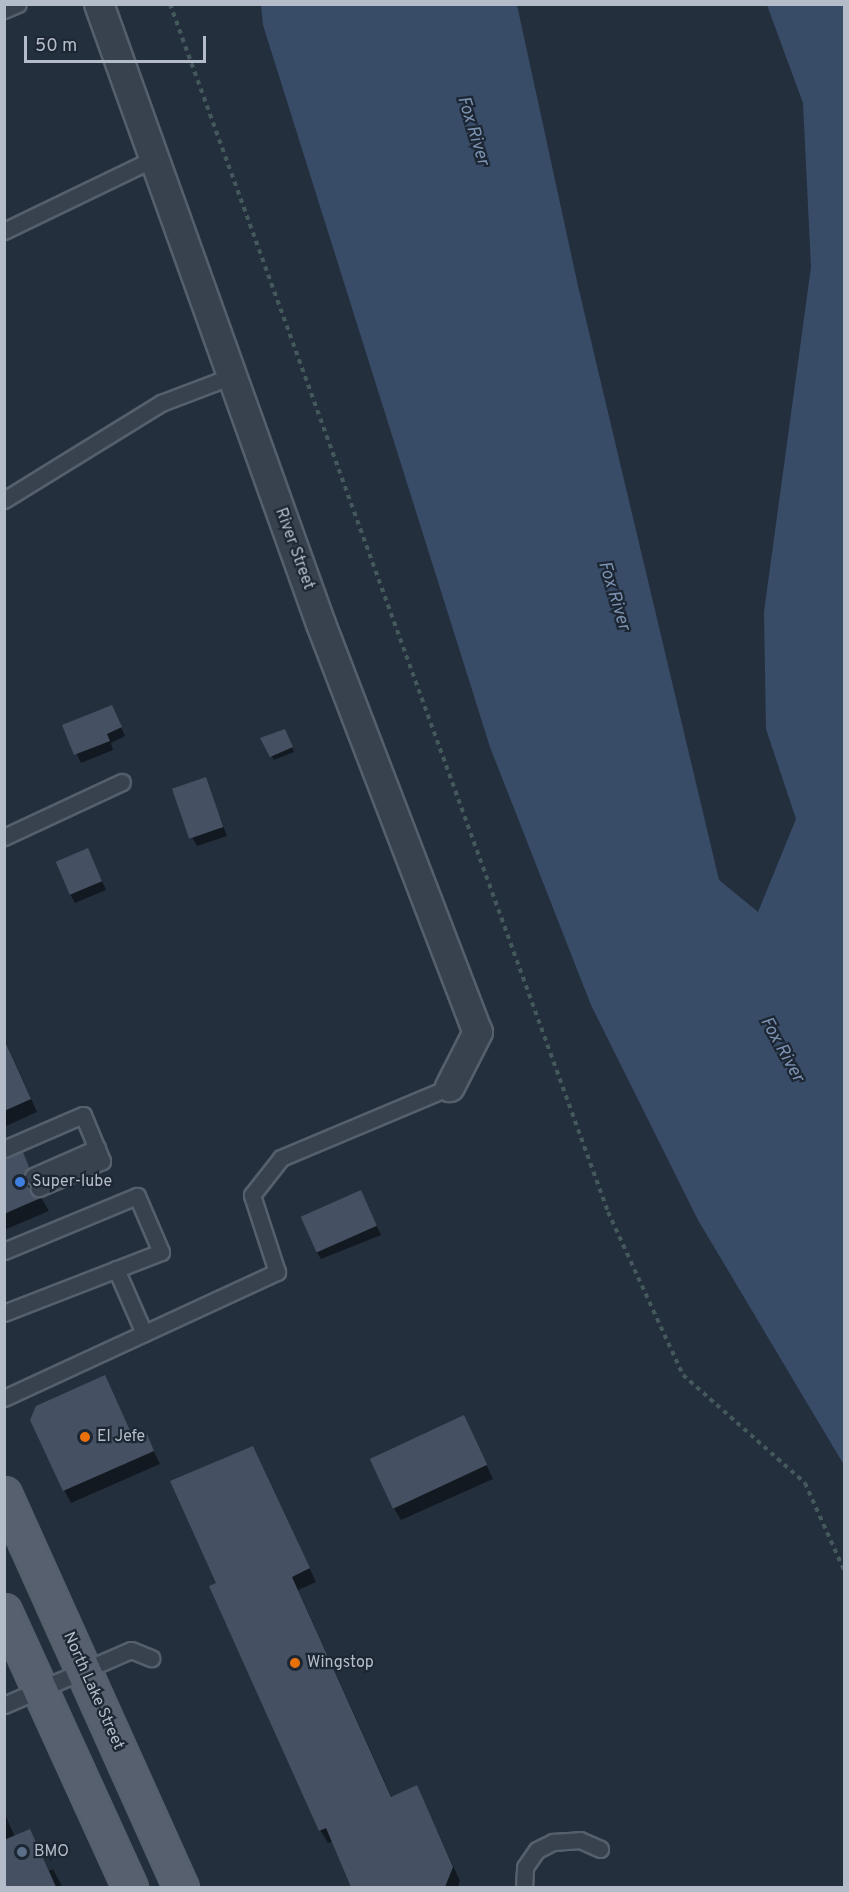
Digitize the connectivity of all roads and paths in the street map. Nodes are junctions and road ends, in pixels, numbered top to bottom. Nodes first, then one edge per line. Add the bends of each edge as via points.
1 (18, 4) edge
2 (99, 4) edge
3 (170, 4) edge
4 (4, 10) edge
5 (153, 159) junction
6 (4, 231) edge
7 (231, 376) junction
8 (4, 500) edge
9 (122, 782) dead end
10 (4, 837) edge
11 (450, 1087) joint
12 (4, 1149) edge
13 (36, 1182) dead end
14 (4, 1251) edge
15 (116, 1269) junction
16 (4, 1313) edge
17 (144, 1333) junction
18 (4, 1398) edge
19 (4, 1494) edge
20 (844, 1570) edge
21 (4, 1611) edge
22 (151, 1658) dead end
23 (85, 1670) junction
24 (40, 1689) junction
25 (4, 1705) edge
26 (600, 1849) dead end
27 (130, 1887) edge
28 (181, 1887) edge
29 (524, 1887) edge

1 - 4 lane
2 - 5 street, River Street
3 - 20 path via 608,1212 683,1375 805,1484
5 - 6 lane
5 - 7 street, River Street
7 - 8 lane via 161,403
7 - 11 street, River Street via 478,1032
9 - 10 lane
11 - 17 lane via 281,1158 252,1195 277,1272
12 - 13 lane via 82,1115 102,1161
14 - 15 lane via 137,1196 161,1252
15 - 16 lane
15 - 17 lane
17 - 18 lane
19 - 23 main road, North Lake Street
21 - 24 main road
22 - 23 lane via 131,1650
23 - 24 lane
23 - 28 main road, North Lake Street
24 - 25 lane
24 - 27 main road
26 - 29 lane via 580,1840 553,1842 537,1851 525,1867

